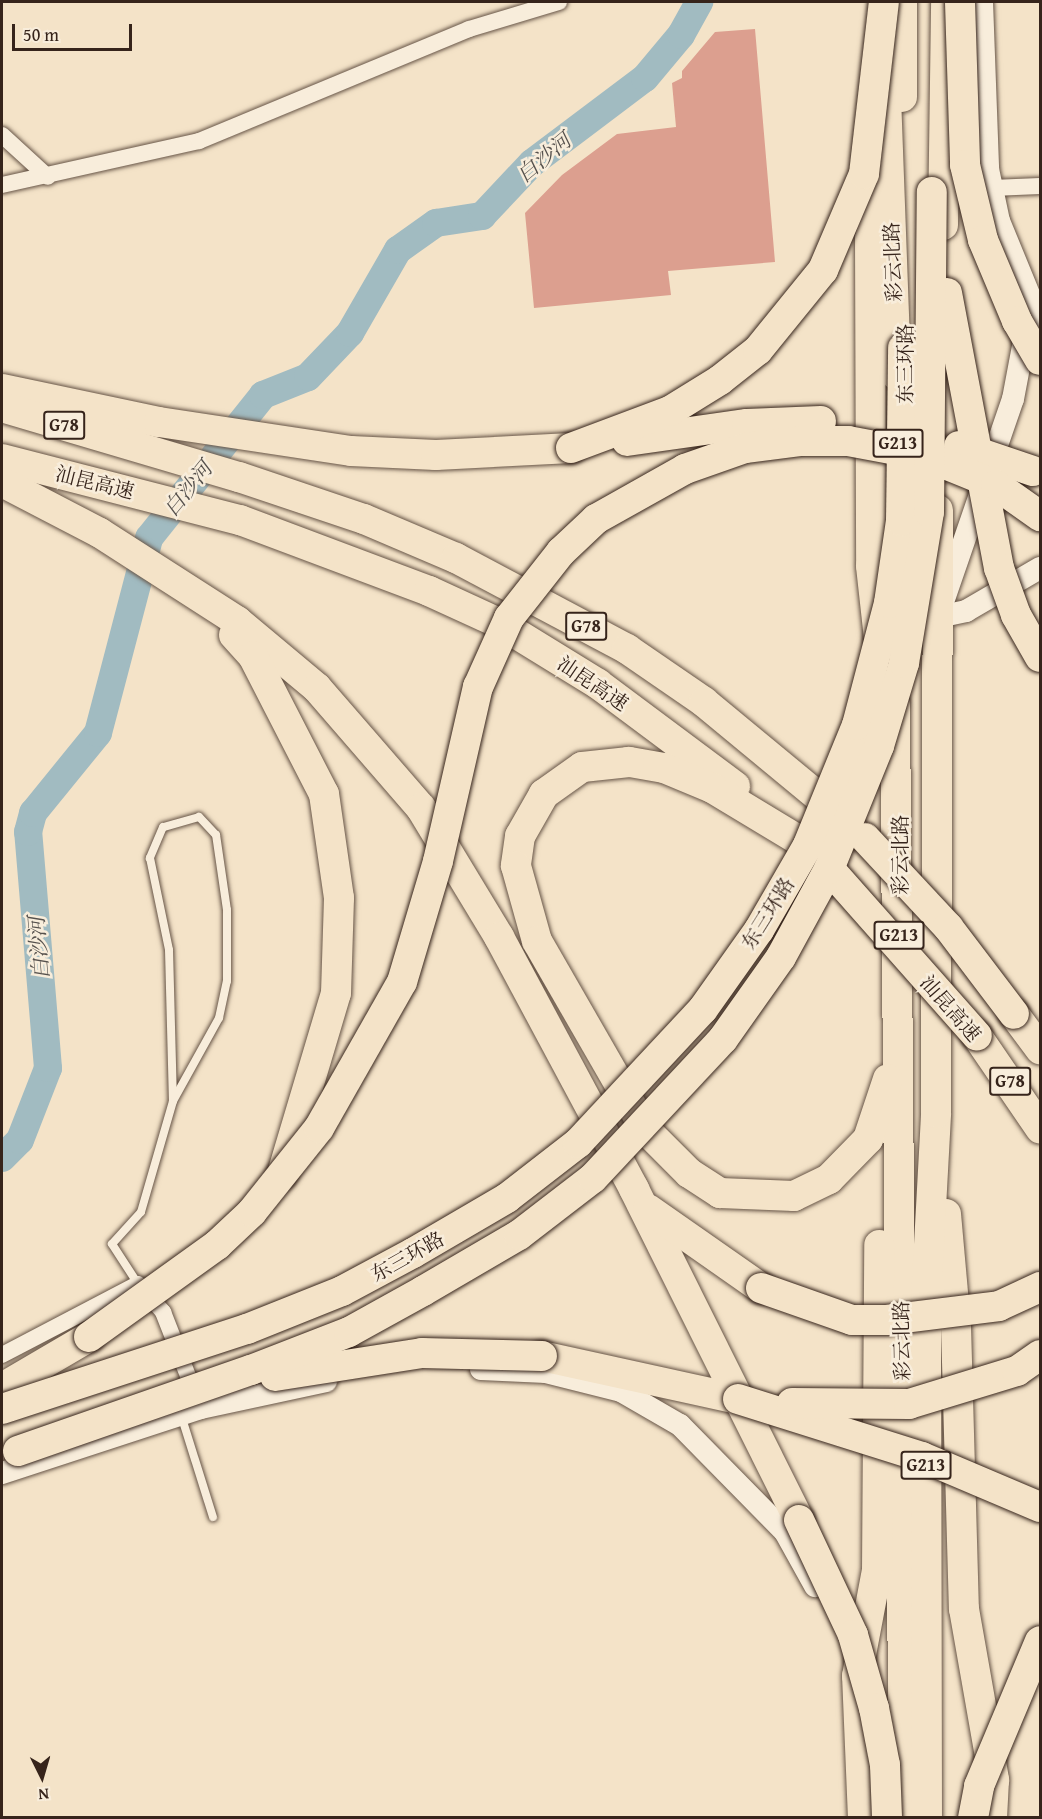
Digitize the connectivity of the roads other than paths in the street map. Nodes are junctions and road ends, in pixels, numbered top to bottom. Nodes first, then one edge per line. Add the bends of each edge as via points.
1 (559, 2) edge
2 (883, 2) edge
3 (902, 2) edge
4 (932, 2) edge
5 (946, 2) edge
6 (960, 2) edge
7 (982, 2) edge
8 (2, 135) edge
9 (48, 177) junction
10 (2, 185) edge
11 (1041, 186) edge
12 (992, 188) junction
13 (932, 192) junction
14 (1035, 312) edge
15 (1041, 360) edge
16 (1041, 374) edge
17 (2, 389) edge
18 (1013, 399) junction
19 (2, 407) edge
20 (571, 448) junction
21 (2, 459) edge
22 (1041, 476) edge
23 (2, 482) edge
24 (1041, 516) edge
25 (1041, 568) edge
26 (194, 590) junction
27 (938, 617) junction
28 (1041, 657) edge
29 (805, 844) junction
30 (1041, 1049) edge
31 (895, 1056) junction
32 (173, 1101) junction
33 (936, 1113) junction
34 (1041, 1128) edge
35 (897, 1136) junction
36 (281, 1176) junction
37 (641, 1204) junction
38 (138, 1284) junction
39 (1041, 1287) edge
40 (2, 1355) edge
41 (1041, 1355) edge
42 (2, 1388) edge
43 (738, 1399) junction
44 (2, 1408) edge
45 (183, 1408) junction
46 (2, 1458) edge
47 (2, 1473) edge
48 (1041, 1507) edge
49 (213, 1517) dead end
50 (1041, 1641) edge
51 (857, 1676) junction
52 (863, 1818) edge
53 (886, 1818) edge
54 (904, 1818) edge
55 (927, 1818) edge
56 (973, 1818) edge
57 (992, 1818) edge

1 - 9 street via 469,29 199,141
2 - 20 highway, bridge via 864,174 822,270 758,350 720,380 670,411
2 - 31 highway, 彩云北路 / G213 via 900,521 895,734 900,835
3 - 44 highway, 东三环路, bridge via 905,487 889,603 835,786 759,930 703,1009 633,1089 578,1143 507,1198 342,1292 247,1329
4 - 13 highway
5 - 27 highway, 彩云北路
6 - 15 highway, bridge via 965,165 983,240 1017,321
7 - 12 street, G213 via 983,122
8 - 9 street
9 - 10 street
11 - 12 street
12 - 14 street, G213
13 - 28 highway, bridge via 984,511 1016,615
13 - 45 highway, 东三环路, bridge via 929,501 916,604 889,715 856,806 781,957 723,1039 650,1121 593,1178 519,1235 349,1332
14 - 18 street, G213
16 - 18 street
17 - 20 highway via 159,422 351,451 436,455
18 - 27 street, G213
19 - 30 highway, G78, bridge via 265,486 456,558 627,649 704,702 865,838 948,927
20 - 22 highway, bridge via 747,424 818,420 939,440
21 - 29 highway, 汕昆高速 / G78 via 240,520 342,556 499,623 598,684
23 - 26 highway
24 - 36 highway, bridge via 996,485 923,455 848,441 800,441 746,448 685,469 596,519 561,552 509,618 478,687 438,861 402,982 319,1128
25 - 27 street via 966,611
26 - 36 highway via 253,656 324,794 339,898 336,993
26 - 37 highway via 317,688 421,808 499,937
27 - 33 highway, 彩云北路 / G213
29 - 31 highway via 712,788 664,768 628,762 582,767 544,794 520,836 520,897 537,941 645,1129 689,1173 720,1193 794,1196 829,1179 868,1139
29 - 34 highway, 汕昆高速 / G78, bridge via 977,1036
31 - 35 highway, 彩云北路 / G213
32 - 32 lane via 219,1018 227,981 227,910 216,835 199,818 163,827 150,858 170,950
32 - 38 lane via 141,1212 112,1244
33 - 55 highway, 彩云北路 / G213 via 926,1300
33 - 57 highway via 956,1326 964,1609 994,1780
35 - 51 highway via 879,1237 877,1570
35 - 54 highway, 彩云北路 / G213
36 - 42 highway, bridge via 217,1245 98,1331
37 - 39 highway, bridge via 761,1288 852,1320 887,1320 999,1306
37 - 53 highway, bridge via 853,1635 885,1765
38 - 40 street
38 - 45 street via 163,1312
41 - 43 highway, bridge via 1017,1371 909,1404
43 - 45 highway, bridge via 542,1356 476,1351 334,1364
43 - 48 highway, bridge via 922,1457
45 - 46 highway, 东三环路, bridge
45 - 47 street
45 - 49 lane
45 - 51 street via 429,1366 546,1372 621,1391 680,1425 785,1532
50 - 56 highway, bridge via 979,1786
51 - 52 highway

